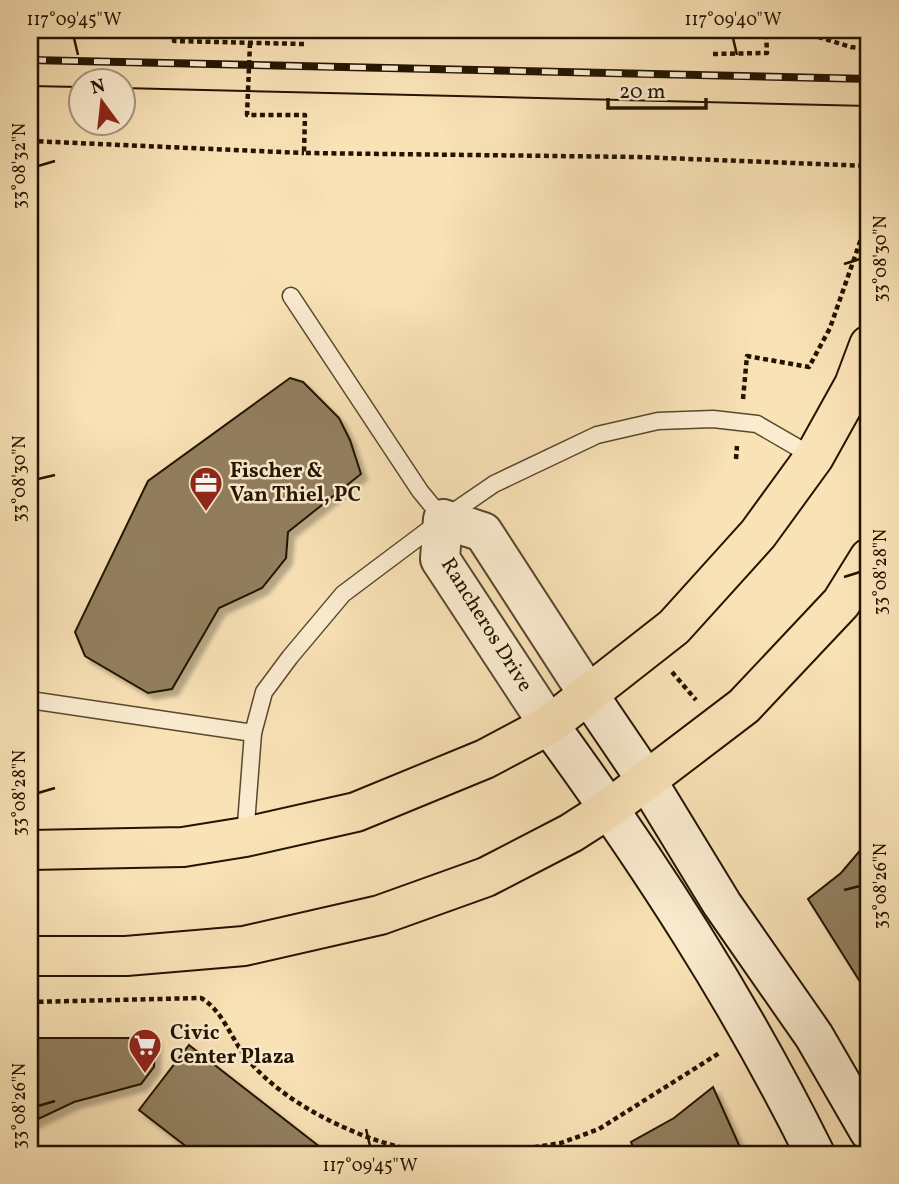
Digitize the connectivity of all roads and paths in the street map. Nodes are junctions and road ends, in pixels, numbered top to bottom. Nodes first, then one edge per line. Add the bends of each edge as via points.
1 (174, 30) edge
2 (640, 30) edge
3 (766, 32) junction
4 (250, 43) junction
5 (304, 44) dead end
6 (869, 49) edge
7 (713, 54) dead end
8 (30, 141) edge
9 (304, 153) junction
10 (869, 166) edge
11 (869, 216) edge
12 (291, 296) dead end
13 (869, 345) edge
14 (740, 422) junction
15 (814, 457) junction
16 (736, 459) dead end
17 (443, 519) junction
18 (869, 558) edge
19 (671, 671) dead end
20 (588, 694) junction
21 (30, 701) edge
22 (702, 707) dead end
23 (549, 725) junction
24 (253, 733) junction
25 (647, 781) junction
26 (610, 808) junction
27 (245, 836) junction
28 (30, 850) edge
29 (30, 956) edge
30 (30, 1002) edge
31 (729, 1063) dead end
32 (869, 1131) edge
33 (465, 1154) edge
34 (492, 1154) edge
35 (815, 1154) edge

1 - 4 path via 174,41
2 - 3 path
3 - 6 path via 809,34
3 - 7 path via 767,53
4 - 5 path
4 - 9 path via 247,115 305,115
8 - 9 path
9 - 10 path via 639,157
11 - 14 path via 830,328 809,367 747,356
12 - 17 lane
13 - 15 main road via 854,385
14 - 15 lane via 757,424
14 - 16 path
14 - 17 lane via 658,421 597,435 494,484
15 - 20 main road via 758,534 674,627
17 - 20 main road, Rancheros Drive via 482,531
17 - 23 main road, Rancheros Drive via 440,559
17 - 24 lane via 343,594 264,692
18 - 25 main road via 841,603 744,706
19 - 22 path
20 - 23 main road
20 - 25 main road, Rancheros Drive
21 - 24 lane
23 - 26 main road, Rancheros Drive
23 - 27 main road via 485,759 356,812
24 - 27 lane
25 - 26 main road
25 - 32 main road, Rancheros Drive via 722,904 814,1036
26 - 29 main road via 486,877 380,915 244,946 126,957
26 - 35 main road, Rancheros Drive via 745,1020
27 - 28 main road via 183,846
30 - 33 path via 201,998 212,1004 255,1068 312,1113 378,1141 424,1153
31 - 34 path via 723,1051 599,1129 561,1143

